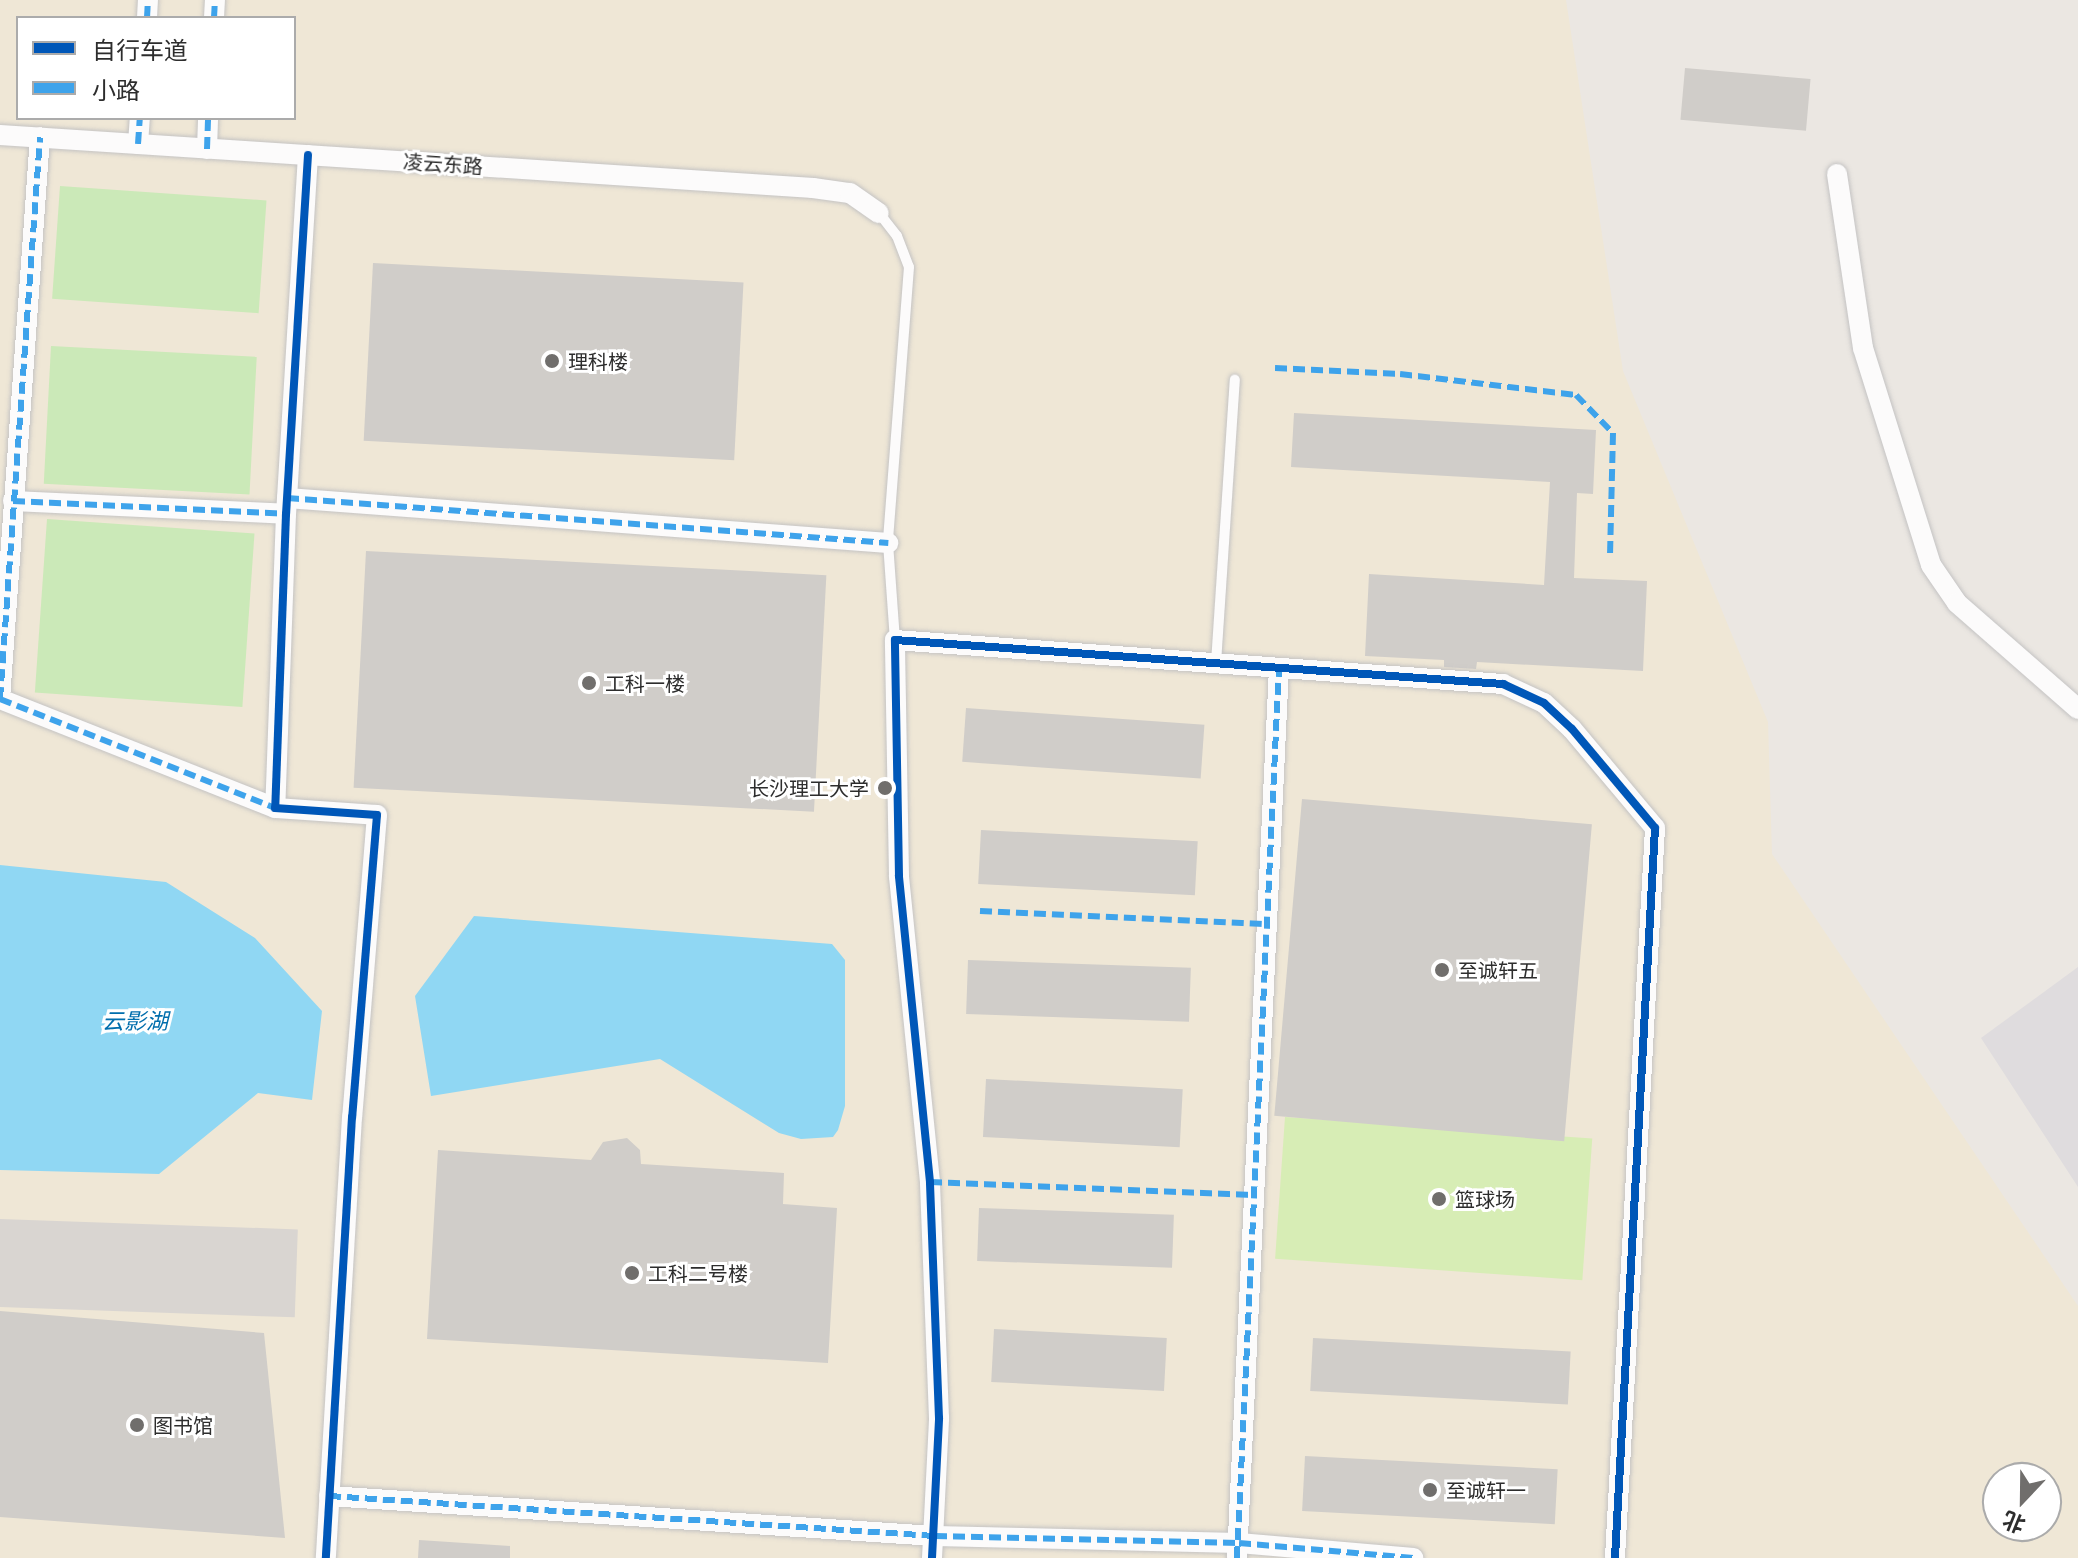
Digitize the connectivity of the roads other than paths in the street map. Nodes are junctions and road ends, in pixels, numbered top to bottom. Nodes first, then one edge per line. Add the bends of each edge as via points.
1 (140, 120) edge
2 (208, 120) edge
3 (0, 135) edge
4 (40, 137) junction
5 (138, 144) junction
6 (207, 149) junction
7 (308, 155) junction
8 (1837, 174) dead end
9 (879, 213) joint
10 (1235, 380) dead end
11 (13, 501) junction
12 (286, 506) junction
13 (888, 543) junction
14 (895, 640) junction
15 (1216, 663) junction
16 (1279, 668) junction
17 (0, 699) edge
18 (2078, 709) edge
19 (275, 808) junction
20 (329, 1496) junction
21 (935, 1536) junction
22 (1238, 1550) edge
23 (326, 1558) edge
24 (932, 1558) edge
25 (1413, 1558) edge
26 (1615, 1558) edge

1 - 5 street
2 - 6 street
3 - 4 street, 凌云东路
4 - 5 street, 凌云东路
4 - 11 street
5 - 6 street, 凌云东路
6 - 7 street, 凌云东路
7 - 9 street, 凌云东路 via 813,188 850,193
7 - 12 street
8 - 18 street via 1863,348 1931,565 1957,603
9 - 13 lane via 897,236 909,267
10 - 15 lane
11 - 12 street
11 - 17 street
12 - 13 street
12 - 19 street
13 - 14 lane
14 - 15 street
14 - 21 street via 899,876 930,1182 939,1418
15 - 16 street
16 - 22 street
16 - 26 street via 1503,684 1544,703 1572,729 1655,828
17 - 19 street
19 - 20 street via 377,815
20 - 21 street
20 - 23 street
21 - 22 street
21 - 24 street
22 - 25 street

